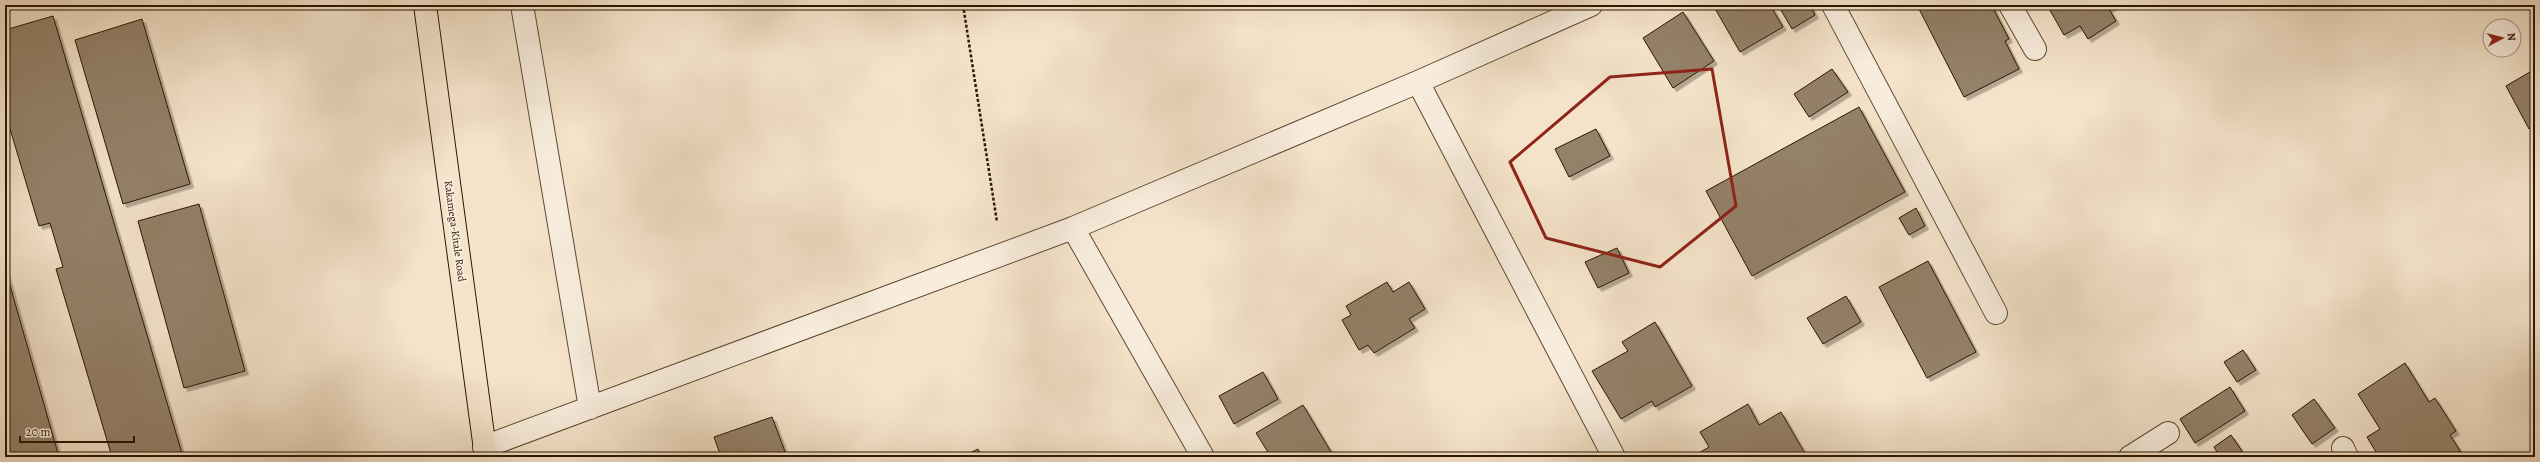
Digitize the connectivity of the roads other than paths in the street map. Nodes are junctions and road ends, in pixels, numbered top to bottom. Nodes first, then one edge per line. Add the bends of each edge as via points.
1 (425, 5) edge
2 (522, 5) edge
3 (1591, 5) edge
4 (1833, 5) edge
5 (2010, 5) edge
6 (2035, 49) dead end
7 (1418, 82) junction
8 (1073, 228) junction
9 (1996, 313) dead end
10 (590, 408) junction
11 (2168, 433) dead end
12 (485, 452) edge
13 (1203, 457) edge
14 (1614, 457) edge
15 (2130, 457) edge

1 - 12 highway, Kakamega-Kitale Road
2 - 10 street
3 - 7 street
4 - 9 street
5 - 6 street
7 - 8 street
7 - 14 street
8 - 10 street
8 - 13 street
10 - 12 street
11 - 15 street

